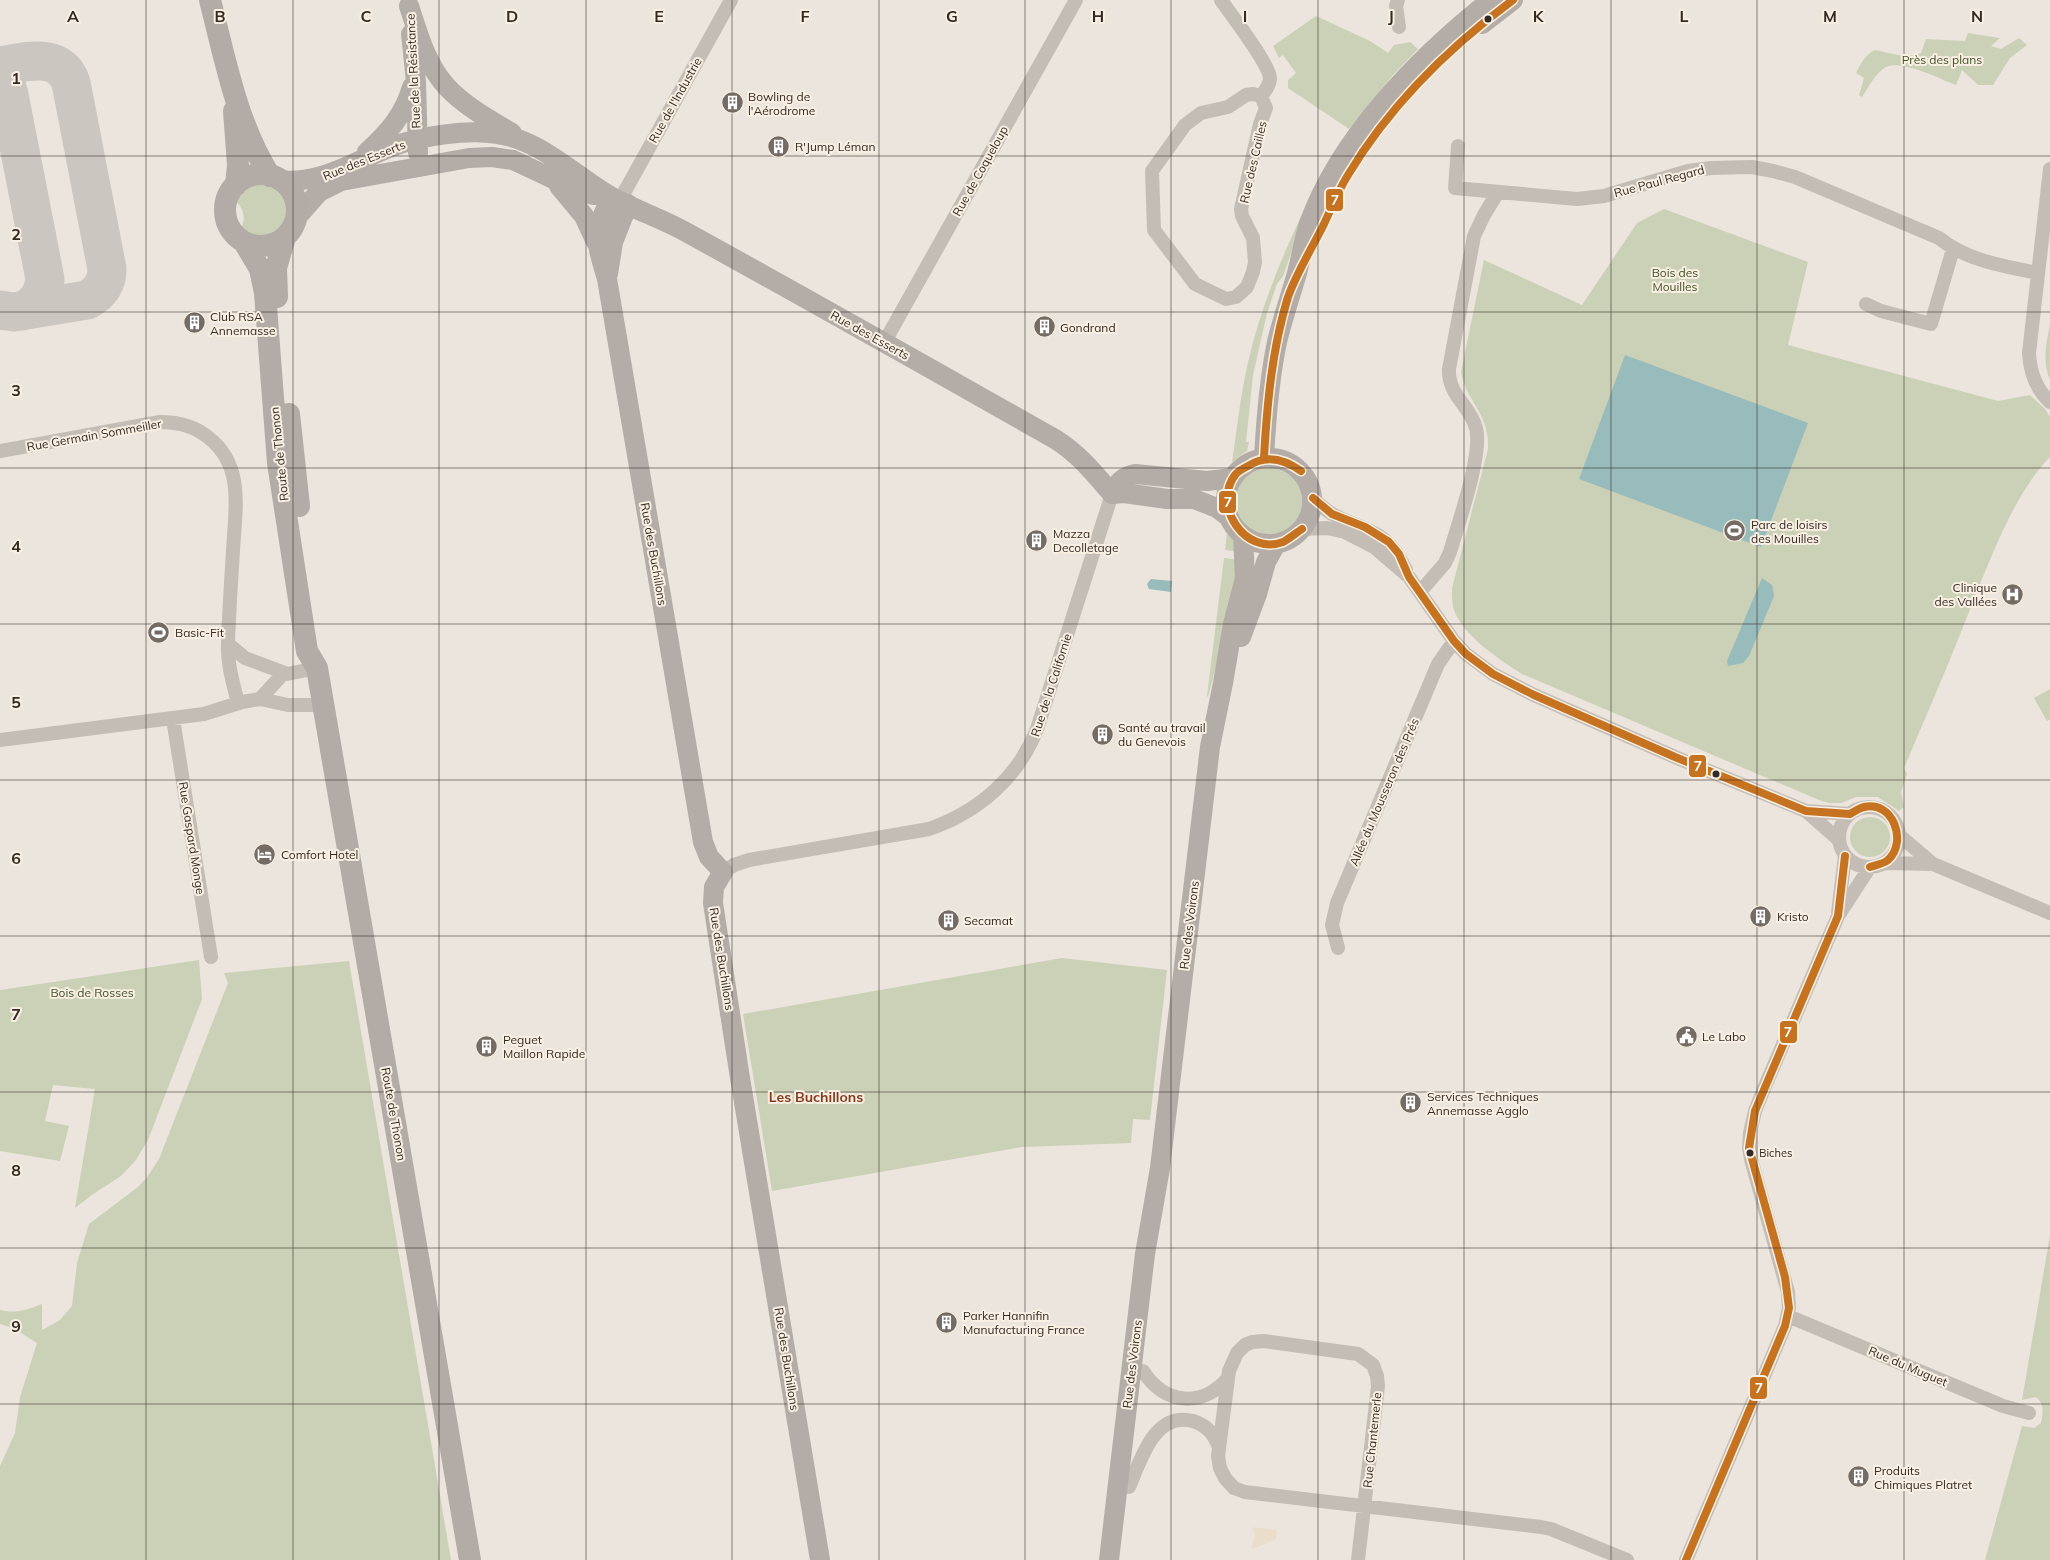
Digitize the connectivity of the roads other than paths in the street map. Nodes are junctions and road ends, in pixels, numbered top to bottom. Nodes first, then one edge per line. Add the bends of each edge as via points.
1 (210, 0) edge
2 (731, 0) edge
3 (1076, 0) edge
4 (1221, 0) edge
5 (1398, 0) edge
6 (1491, 0) edge
7 (1513, 0) edge
8 (409, 3) edge
9 (1399, 27) dead end
10 (415, 73) junction
11 (232, 90) junction
12 (1261, 96) junction
13 (464, 102) junction
14 (466, 133) junction
15 (417, 140) junction
16 (532, 145) junction
17 (1458, 146) dead end
18 (458, 160) junction
19 (354, 163) junction
20 (424, 165) junction
21 (2050, 169) edge
22 (550, 177) junction
23 (275, 178) junction
24 (236, 185) junction
25 (1498, 192) junction
26 (620, 200) junction
27 (296, 218) junction
28 (284, 237) junction
29 (244, 242) junction
30 (596, 242) junction
31 (1953, 249) junction
32 (2038, 273) junction
33 (1296, 276) junction
34 (607, 279) junction
35 (1866, 304) dead end
36 (884, 343) junction
37 (2050, 402) edge
38 (0, 451) edge
39 (1264, 458) junction
40 (1233, 478) junction
41 (1112, 494) junction
42 (1313, 498) junction
43 (1229, 517) junction
44 (1302, 529) junction
45 (1244, 536) junction
46 (1276, 544) junction
47 (1409, 577) junction
48 (1420, 592) junction
49 (1454, 641) junction
50 (228, 644) junction
51 (317, 668) junction
52 (285, 674) junction
53 (1223, 684) junction
54 (260, 700) junction
55 (238, 703) junction
56 (323, 705) junction
57 (173, 719) junction
58 (0, 740) edge
59 (1806, 812) junction
60 (1850, 814) junction
61 (1899, 835) junction
62 (1839, 840) junction
63 (1845, 856) junction
64 (1884, 863) junction
65 (1933, 864) junction
66 (1870, 868) junction
67 (723, 872) junction
68 (2050, 913) edge
69 (1838, 916) junction
70 (1338, 948) dead end
71 (211, 957) dead end
72 (1160, 1168) junction
73 (1788, 1316) junction
74 (1143, 1371) junction
75 (1228, 1378) junction
76 (2029, 1413) dead end
77 (1219, 1448) junction
78 (1129, 1487) junction
79 (1365, 1507) junction
80 (470, 1560) edge
81 (820, 1560) edge
82 (1109, 1560) edge
83 (1120, 1560) edge
84 (1358, 1560) edge
85 (1627, 1560) edge
86 (1686, 1560) edge

1 - 11 main road
2 - 26 street, Rue de l'Industrie
3 - 36 street, Rue de Coqueloup
4 - 12 street via 1265,65 1270,78
5 - 9 street
6 - 33 street via 1428,54 1361,132 1316,207
7 - 33 street via 1430,70 1370,140
8 - 10 street, Rue de la Résistance
8 - 13 street, Rue de la Résistance via 422,45 435,72
10 - 15 street, Rue de la Résistance
10 - 19 street via 407,101 395,124
11 - 23 main road via 262,163
11 - 24 main road via 238,160
12 - 12 street, Rue des Cailles via 1266,108 1241,209 1253,238 1255,262 1247,286 1236,297 1226,299 1195,284 1154,230 1152,171 1185,125 1202,113 1234,105 1246,95
13 - 14 street
13 - 16 street, Rue de la Résistance
14 - 15 street, Rue des Esserts
14 - 16 street, Rue des Esserts via 500,134
14 - 18 street
15 - 19 street, Rue des Esserts
15 - 20 street, Rue de la Résistance
16 - 26 street, Rue des Esserts
17 - 25 street, Rue Paul Regard via 1455,188
18 - 20 street, Rue des Esserts
18 - 22 street, Rue des Esserts via 492,157 513,160
19 - 23 street, Rue des Esserts via 313,180
20 - 27 street, Rue des Esserts via 336,182 315,196
21 - 32 street
22 - 26 street, Rue des Esserts via 585,193
22 - 30 street, Rue des Buchillons via 578,207
23 - 24 main road via 250,176
23 - 27 main road via 294,196
24 - 29 main road via 228,197 226,215 233,232
25 - 31 street, Rue Paul Regard via 1586,198 1604,196 1696,170 1759,168 1795,177 1939,238
25 - 48 street via 1478,225 1449,369 1453,392 1476,425 1476,459 1450,552 1445,563
26 - 30 street via 598,228
26 - 34 street, Rue des Buchillons
26 - 36 street, Rue des Esserts via 682,230
27 - 28 main road
28 - 29 main road via 265,246
28 - 51 main road, Route de Thonon via 278,257 276,288 299,506 320,650
29 - 51 main road, Route de Thonon via 258,264 264,287 279,472 308,651
30 - 34 street, Rue des Buchillons
31 - 32 street, Rue Paul Regard via 1965,255
31 - 35 street via 1931,324
32 - 37 street via 2029,361 2036,383
33 - 39 street via 1273,362
34 - 67 street, Rue des Buchillons via 700,824 707,854
36 - 41 street, Rue des Esserts via 1070,448
38 - 50 street, Rue Germain Sommeiller via 160,422 188,426 217,444 229,461 236,487
39 - 40 street via 1243,467
39 - 42 street via 1284,461 1301,471
40 - 41 street via 1207,481 1135,474 1120,481
40 - 43 street via 1226,497
41 - 43 street via 1194,500 1217,508
41 - 67 street, Rue de la Californie via 1037,729 1022,760 1000,786 970,810 928,829 749,860 734,864
42 - 44 street via 1310,514
42 - 47 street via 1332,514 1365,527 1389,542 1399,554
43 - 45 street
44 - 46 street via 1290,539
44 - 47 street via 1327,528 1355,536 1374,547
45 - 46 street via 1262,544
45 - 53 street, Rue des Voirons via 1245,578 1232,628
46 - 53 street, Rue des Voirons via 1266,562
47 - 48 street
48 - 49 street
49 - 59 street via 1480,665 1525,690 1675,758
49 - 70 street, Allée du Mousseron des Prés via 1438,664 1337,903 1332,925
50 - 52 street via 245,658
50 - 55 street, Rue Germain Sommeiller
51 - 52 street
51 - 56 main road, Route de Thonon
52 - 54 street via 278,677
53 - 72 street, Rue des Voirons via 1210,747
54 - 55 street
54 - 56 street via 288,705
55 - 57 street via 208,713
56 - 80 main road, Route de Thonon
57 - 58 street
57 - 71 street, Rue Gaspard Monge
59 - 60 street
59 - 62 street
60 - 61 street via 1865,807 1882,810 1895,822
60 - 62 street via 1842,823
61 - 64 street via 1894,853
61 - 65 street
62 - 63 street
63 - 66 street via 1855,864
63 - 69 street
64 - 65 street
64 - 66 street
65 - 68 street
66 - 69 street
67 - 81 street, Rue des Buchillons via 714,887 713,903
69 - 73 street via 1763,1091 1748,1140 1755,1176 1785,1277
72 - 74 street, Rue des Voirons
72 - 82 street, Rue des Voirons via 1145,1254
73 - 76 street, Rue du Muguet via 2003,1406
73 - 86 street
74 - 75 street, Rue Chantemerle via 1162,1391 1184,1398 1198,1398 1212,1392
74 - 78 street, Rue des Voirons
75 - 77 street, Rue Chantemerle
75 - 79 street, Rue Chantemerle via 1231,1365 1241,1349 1257,1341 1351,1352 1368,1360 1376,1371 1378,1386
77 - 78 street, Rue Chantemerle via 1210,1432 1196,1422 1166,1424 1149,1443
77 - 79 street, Rue Chantemerle via 1222,1474 1240,1490
78 - 83 street, Rue des Voirons
79 - 84 street, Rue Chantemerle
79 - 85 street, Rue Chantemerle via 1551,1529

